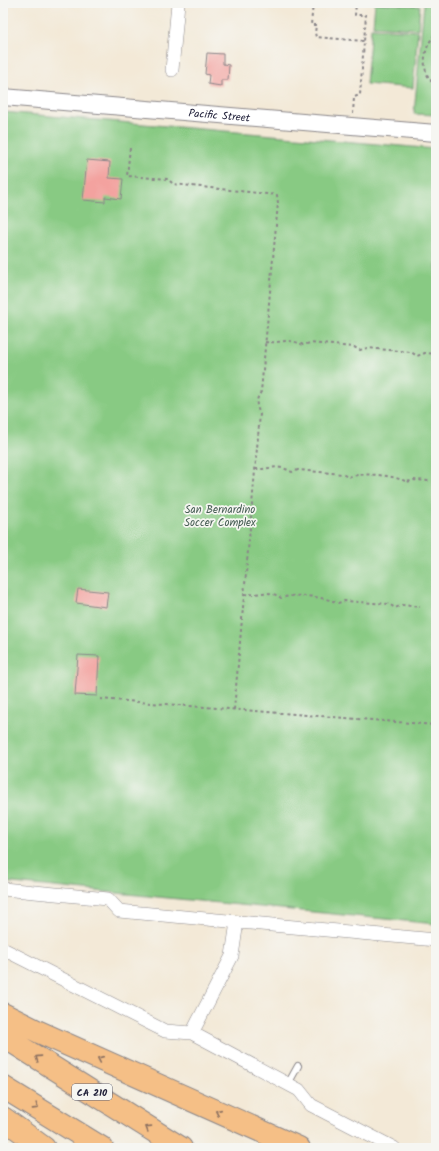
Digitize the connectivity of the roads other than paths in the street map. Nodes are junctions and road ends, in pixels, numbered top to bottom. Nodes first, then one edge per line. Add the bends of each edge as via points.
1 (178, 3) edge
2 (172, 70) dead end
3 (3, 97) edge
4 (436, 133) edge
5 (3, 889) edge
6 (237, 922) junction
7 (436, 940) edge
8 (3, 949) edge
9 (3, 1014) edge
10 (192, 1032) junction
11 (3, 1036) edge
12 (298, 1066) dead end
13 (288, 1084) junction
14 (3, 1087) edge
15 (3, 1118) edge
16 (44, 1148) edge
17 (102, 1148) edge
18 (181, 1148) edge
19 (299, 1148) edge
20 (394, 1148) edge

1 - 2 street
3 - 4 street, Pacific Street
5 - 6 street via 108,899 119,911
6 - 7 street
6 - 10 street via 232,956
8 - 10 street via 165,1030
19 -> 9 highway
10 - 13 street
18 -> 11 highway, CA 210
12 - 13 lane
13 - 20 street via 299,1090 311,1105
14 -> 17 highway
15 - 16 highway

